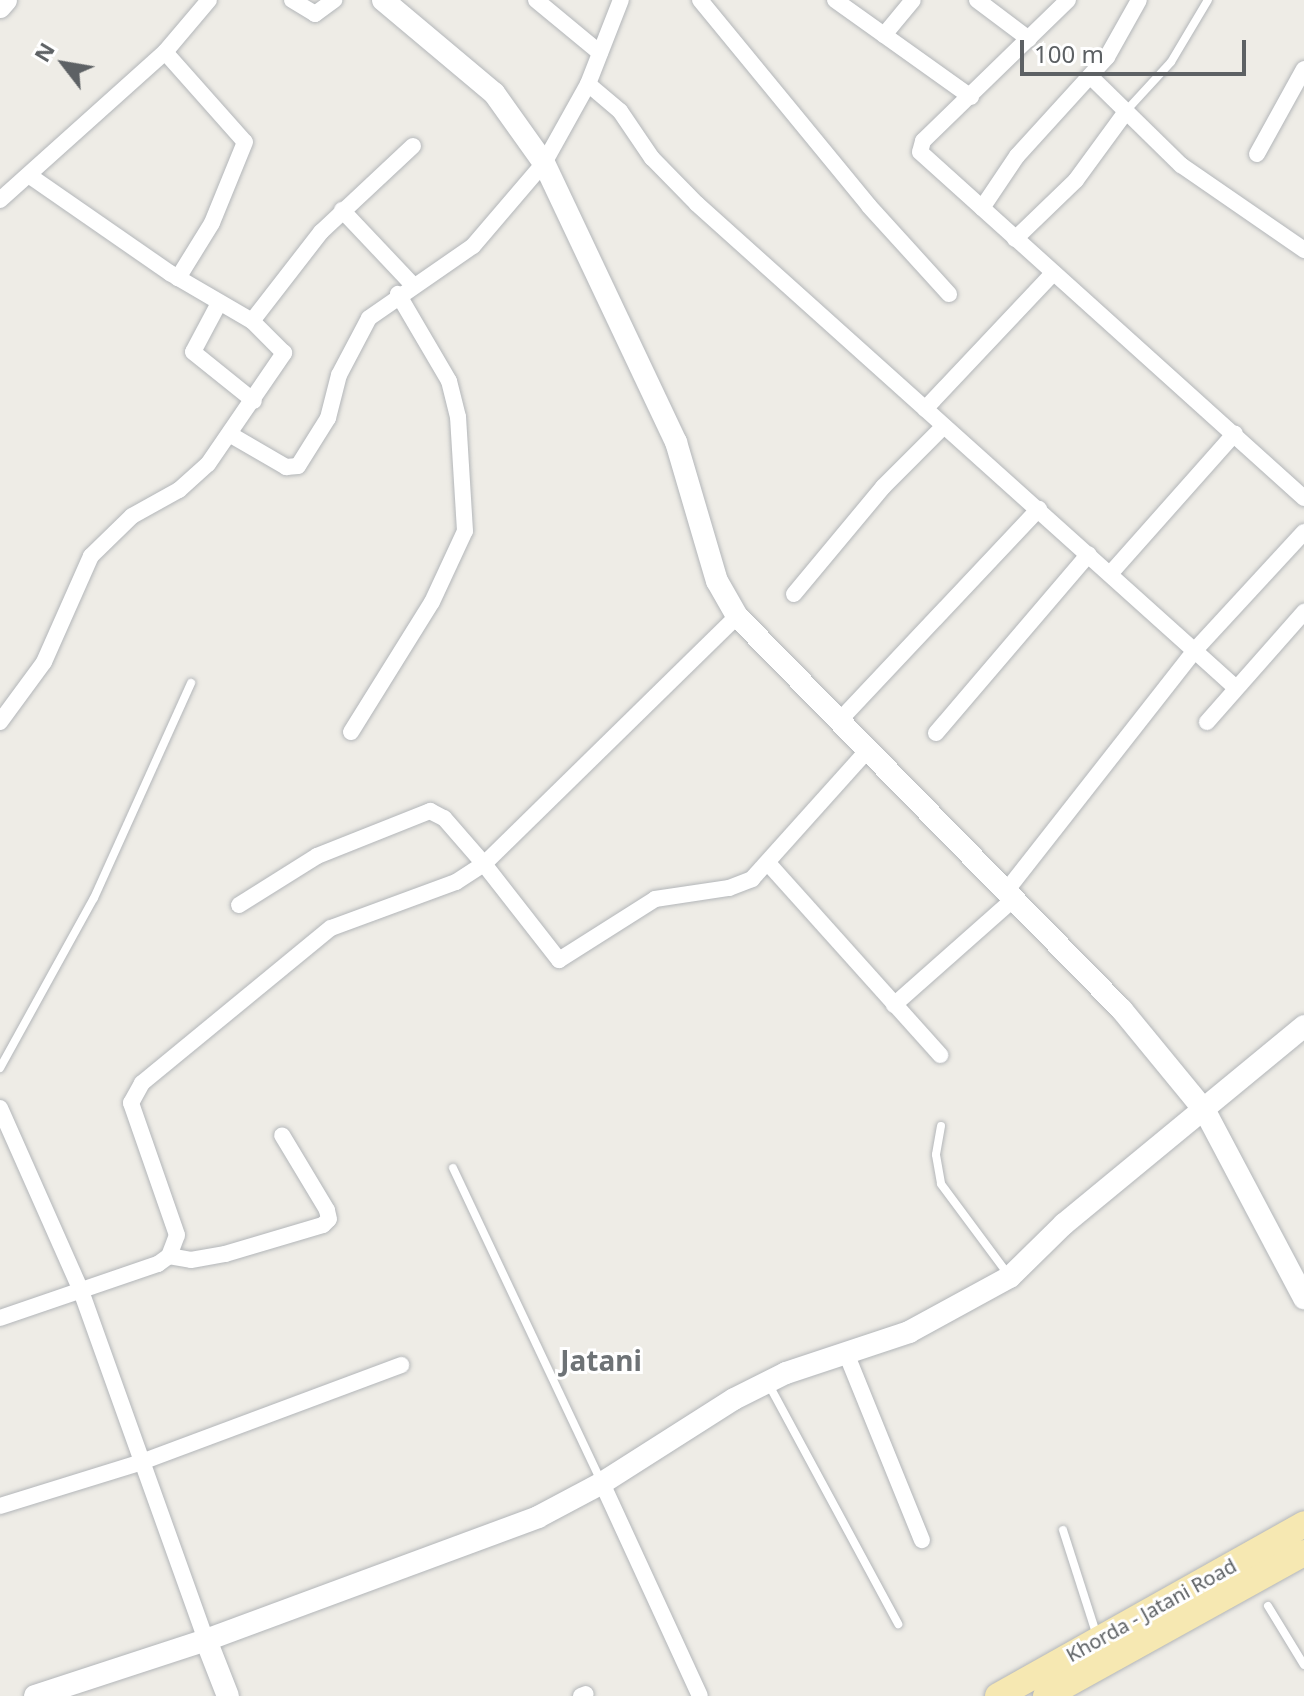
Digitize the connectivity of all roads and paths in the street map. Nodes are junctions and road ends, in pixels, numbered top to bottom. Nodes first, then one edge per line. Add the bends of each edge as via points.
1 (6, 0) edge
2 (209, 0) edge
3 (292, 0) edge
4 (334, 0) edge
5 (383, 0) edge
6 (536, 0) edge
7 (621, 0) edge
8 (700, 0) edge
9 (835, 0) edge
10 (913, 0) edge
11 (977, 0) edge
12 (1068, 0) edge
13 (1139, 0) edge
14 (1208, 0) edge
15 (0, 7) edge
16 (884, 35) junction
17 (1029, 39) junction
18 (165, 52) junction
19 (600, 53) junction
20 (1304, 69) edge
21 (1091, 77) junction
22 (588, 84) junction
23 (971, 97) junction
24 (1125, 113) junction
25 (413, 146) dead end
26 (1257, 154) dead end
27 (544, 163) junction
28 (30, 176) junction
29 (0, 200) edge
30 (982, 208) junction
31 (342, 210) junction
32 (1015, 239) junction
33 (1302, 243) edge
34 (1053, 273) junction
35 (178, 278) junction
36 (405, 289) junction
37 (949, 294) dead end
38 (219, 303) junction
39 (252, 321) junction
40 (254, 401) junction
41 (925, 409) junction
42 (944, 426) junction
43 (1235, 433) junction
44 (231, 435) junction
45 (1304, 498) edge
46 (1039, 509) junction
47 (1304, 532) edge
48 (1089, 554) junction
49 (1110, 574) junction
50 (794, 594) dead end
51 (1304, 612) edge
52 (737, 616) junction
53 (1196, 649) junction
54 (191, 683) dead end
55 (1236, 688) junction
56 (0, 722) edge
57 (838, 722) junction
58 (1207, 722) dead end
59 (351, 732) dead end
60 (936, 733) dead end
61 (867, 751) junction
62 (768, 863) junction
63 (484, 864) junction
64 (1011, 894) junction
65 (239, 905) dead end
66 (894, 1005) junction
67 (1304, 1026) edge
68 (940, 1055) dead end
69 (0, 1068) edge
70 (1205, 1111) junction
71 (2, 1115) edge
72 (941, 1126) dead end
73 (282, 1135) dead end
74 (453, 1168) dead end
75 (169, 1256) junction
76 (1010, 1277) junction
77 (81, 1291) junction
78 (1304, 1298) edge
79 (0, 1318) edge
80 (846, 1353) junction
81 (401, 1365) dead end
82 (767, 1383) junction
83 (139, 1463) junction
84 (602, 1483) junction
85 (0, 1506) edge
86 (1304, 1524) edge
87 (1063, 1530) dead end
88 (922, 1540) dead end
89 (1304, 1553) edge
90 (1268, 1606) dead end
91 (898, 1624) dead end
92 (206, 1640) junction
93 (1099, 1641) junction
94 (1304, 1665) edge
95 (35, 1696) edge
96 (228, 1696) edge
97 (700, 1696) edge
98 (998, 1696) edge
99 (1046, 1696) edge

1 - 15 street
2 - 18 street
3 - 4 street via 315,14
5 - 27 street via 494,93
6 - 19 street
7 - 19 street
8 - 37 street via 869,206
9 - 16 street
10 - 16 street
11 - 17 street
12 - 17 street
13 - 21 street
14 - 24 lane via 1171,62
16 - 23 street
17 - 23 street
18 - 28 street
18 - 35 street via 245,142 212,223
19 - 22 street
20 - 26 street
21 - 24 street
21 - 30 street via 1040,128
22 - 27 street
22 - 41 street via 620,111 652,158 697,204
23 - 30 street via 923,141 920,152
24 - 32 street via 1076,180
24 - 33 street via 1181,165
25 - 31 street
27 - 36 street via 473,246
27 - 52 street via 676,442 717,581
28 - 29 street
28 - 35 street
30 - 32 street
31 - 36 street
31 - 39 street
32 - 34 street
34 - 41 street
34 - 43 street
35 - 38 street
36 - 44 street via 365,325 339,375 328,418 298,466 286,467
36 - 59 street via 449,381 458,417 465,531 432,602
38 - 39 street
38 - 40 street via 193,352
39 - 40 street via 284,353
40 - 44 street
41 - 42 street
42 - 46 street
42 - 50 street via 883,487
43 - 45 street
43 - 49 street
44 - 56 street via 193,478 132,516 91,556 44,662
46 - 48 street
46 - 57 street
47 - 53 street
48 - 49 street
48 - 60 street
49 - 53 street
51 - 55 street
52 - 57 street
52 - 63 street
53 - 55 street
53 - 64 street
54 - 69 lane via 94,898
55 - 58 street
57 - 61 street
61 - 62 street
61 - 64 street
62 - 63 street via 752,879 729,888 655,899 559,960
62 - 66 street
63 - 65 street via 444,818 430,811 317,856
63 - 75 street via 456,882 331,928 134,1093 134,1115 177,1235
64 - 66 street
64 - 70 street via 1122,1010
66 - 68 street
67 - 70 street
70 - 76 street via 1064,1224
70 - 78 street
71 - 77 street
72 - 76 lane via 936,1155 941,1184
73 - 75 street via 329,1219 225,1254 191,1260
74 - 84 lane
75 - 77 street
76 - 80 street via 909,1332
77 - 79 street
77 - 83 street
80 - 82 street
80 - 88 street
81 - 83 street
82 - 84 street
82 - 91 lane
83 - 85 street
83 - 92 street
84 - 92 street via 524,1522
84 - 97 street
86 - 93 main road, Khorda - Jatani Road
87 - 93 lane
89 - 99 main road, Khorda - Jatani Road
90 - 94 lane
92 - 95 street
92 - 96 street
93 - 98 main road, Khorda - Jatani Road

